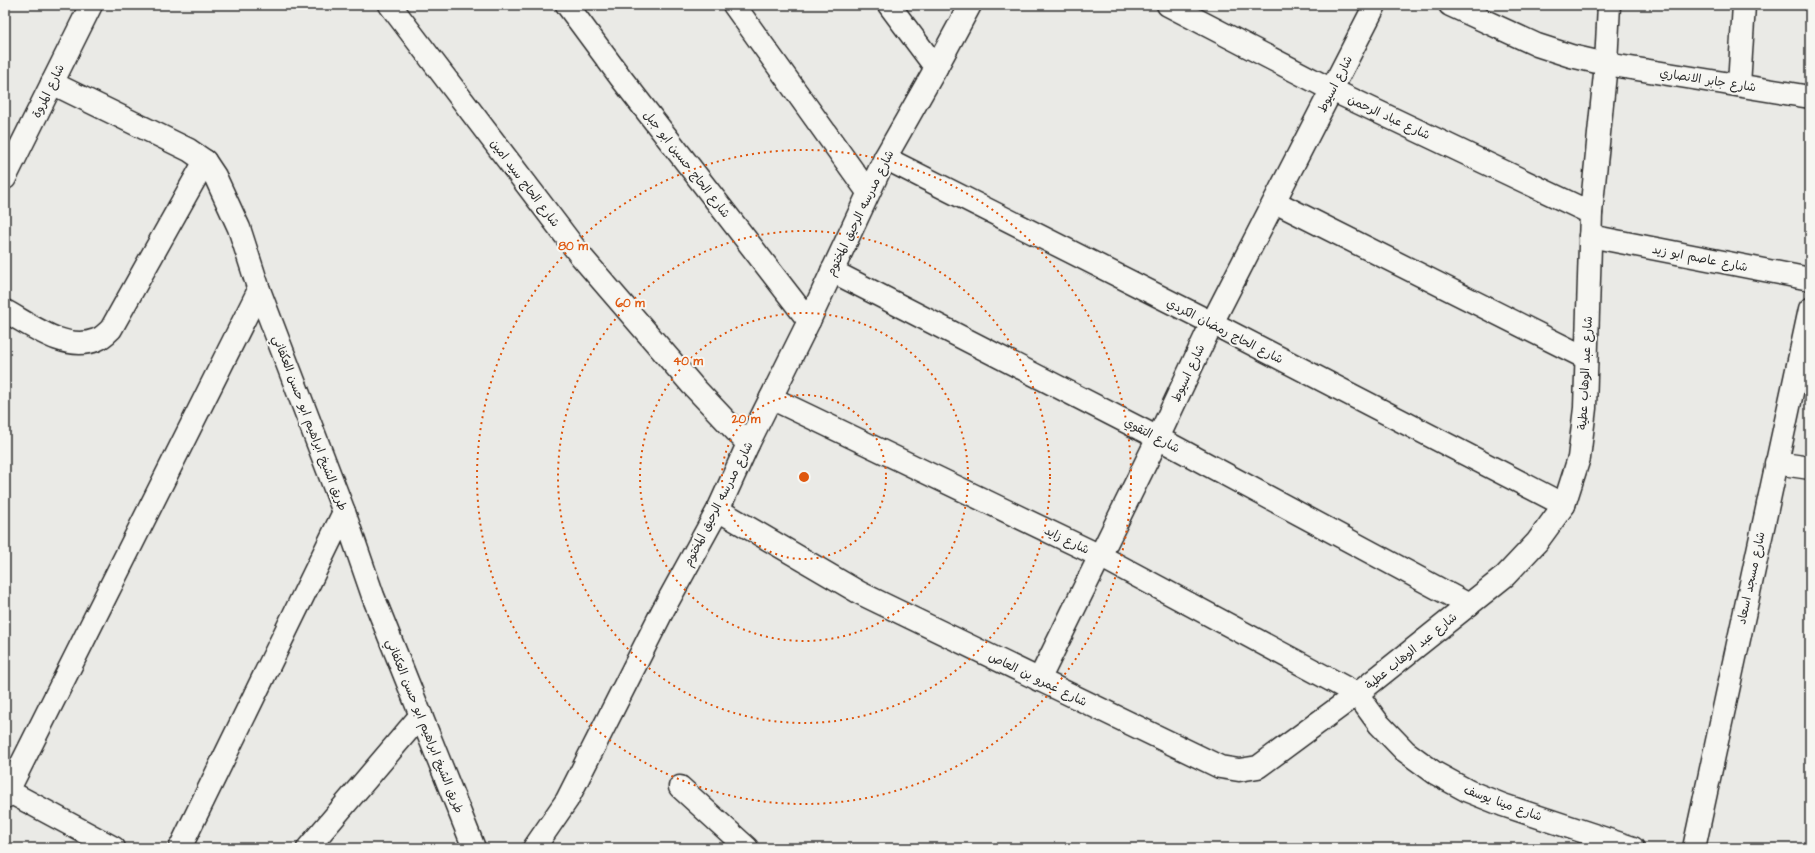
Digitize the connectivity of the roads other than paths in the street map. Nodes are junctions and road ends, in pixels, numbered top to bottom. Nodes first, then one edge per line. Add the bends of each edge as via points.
1 (91, 5) edge
2 (390, 5) edge
3 (567, 5) edge
4 (734, 5) edge
5 (890, 5) edge
6 (970, 5) edge
7 (1168, 5) edge
8 (1375, 5) edge
9 (1450, 5) edge
10 (1609, 5) edge
11 (1744, 5) edge
12 (1606, 64) junction
13 (936, 68) junction
14 (52, 83) junction
15 (1740, 85) junction
16 (1332, 90) junction
17 (1810, 97) edge
18 (885, 158) junction
19 (205, 161) junction
20 (5, 178) edge
21 (868, 192) junction
22 (1275, 202) junction
23 (1591, 213) junction
24 (1590, 236) junction
25 (832, 271) junction
26 (1810, 279) edge
27 (260, 290) junction
28 (1810, 309) edge
29 (5, 310) edge
30 (810, 321) junction
31 (1212, 323) junction
32 (1586, 358) junction
33 (771, 398) junction
34 (1158, 438) junction
35 (748, 444) junction
36 (1776, 463) junction
37 (1810, 468) edge
38 (1564, 505) junction
39 (718, 510) junction
40 (344, 512) junction
41 (1100, 556) junction
42 (1469, 605) junction
43 (1039, 680) junction
44 (1357, 694) junction
45 (421, 715) junction
46 (680, 786) dead end
47 (6, 794) edge
48 (734, 843) edge
49 (114, 848) edge
50 (180, 848) edge
51 (308, 848) edge
52 (474, 848) edge
53 (534, 848) edge
54 (1633, 848) edge
55 (1694, 848) edge

1 - 14 street, شارع المروة
2 - 35 street, شارع الحاج سيد امين via 580,255 692,385
3 - 30 street, شارع الحاج حسين ابو جبل
4 - 21 street
5 - 13 street
6 - 13 street, شارع مدرسه الرحيق المختوم
7 - 16 street, شارع عباد الرحمن
8 - 16 street, شارع اسيوط
9 - 12 street, شارع جابر الانصاري via 1537,45
10 - 12 street, شارع عبد الوهاب عطية
11 - 15 street
12 - 15 street, شارع جابر الانصاري
12 - 23 street, شارع عبد الوهاب عطية
13 - 18 street, شارع مدرسه الرحيق المختوم
14 - 19 street, طريق الشيخ ابراهيم ابو حسن العكفاني via 189,150
14 - 20 street, شارع المروة
15 - 17 street, شارع جابر الانصاري
16 - 22 street, شارع اسيوط
16 - 23 street, شارع عباد الرحمن
18 - 21 street, شارع مدرسه الرحيق المختوم
18 - 31 street, شارع الحاج رمضان الكردي
19 - 27 street, طريق الشيخ ابراهيم ابو حسن العكفاني via 215,176 239,228
19 - 29 street via 111,329 97,340 84,343 69,342 54,337
21 - 25 street, شارع مدرسه الرحيق المختوم
22 - 31 street, شارع اسيوط
22 - 32 street
23 - 24 street, شارع عبد الوهاب عطية
24 - 26 street, شارع عاصم ابو زيد
24 - 32 street, شارع عبد الوهاب عطية
25 - 30 street, شارع مدرسه الرحيق المختوم
25 - 34 street, شارع التقوي
27 - 40 street, طريق الشيخ ابراهيم ابو حسن العكفاني
27 - 47 street
28 - 36 street, شارع مسجد اسعاد
30 - 33 street, شارع مدرسه الرحيق المختوم
31 - 34 street, شارع اسيوط
31 - 38 street, شارع الحاج رمضان الكردي
32 - 38 street, شارع عبد الوهاب عطية via 1585,408 1579,458
33 - 35 street, شارع مدرسه الرحيق المختوم
33 - 41 street, شارع زايد
34 - 41 street, شارع اسيوط
34 - 42 street, شارع التقوي
35 - 39 street, شارع مدرسه الرحيق المختوم
36 - 37 street
36 - 55 street, شارع مسجد اسعاد
38 - 42 street, شارع عبد الوهاب عطية via 1526,554 1505,576
39 - 43 street, شارع عمرو بن العاص via 860,593
39 - 53 street, شارع مدرسه الرحيق المختوم via 663,610 567,800
40 - 45 street, طريق الشيخ ابراهيم ابو حسن العكفاني via 373,596
40 - 50 street
41 - 43 street, شارع اسيوط
41 - 44 street, شارع زايد
42 - 44 street, شارع عبد الوهاب عطية
43 - 44 street, شارع عمرو بن العاص via 1220,767 1239,770 1258,767
44 - 54 street, شارع مينا يوسف via 1379,724 1405,751 1435,773 1468,792
45 - 51 street
45 - 52 street, طريق الشيخ ابراهيم ابو حسن العكفاني
46 - 48 street
47 - 49 street

